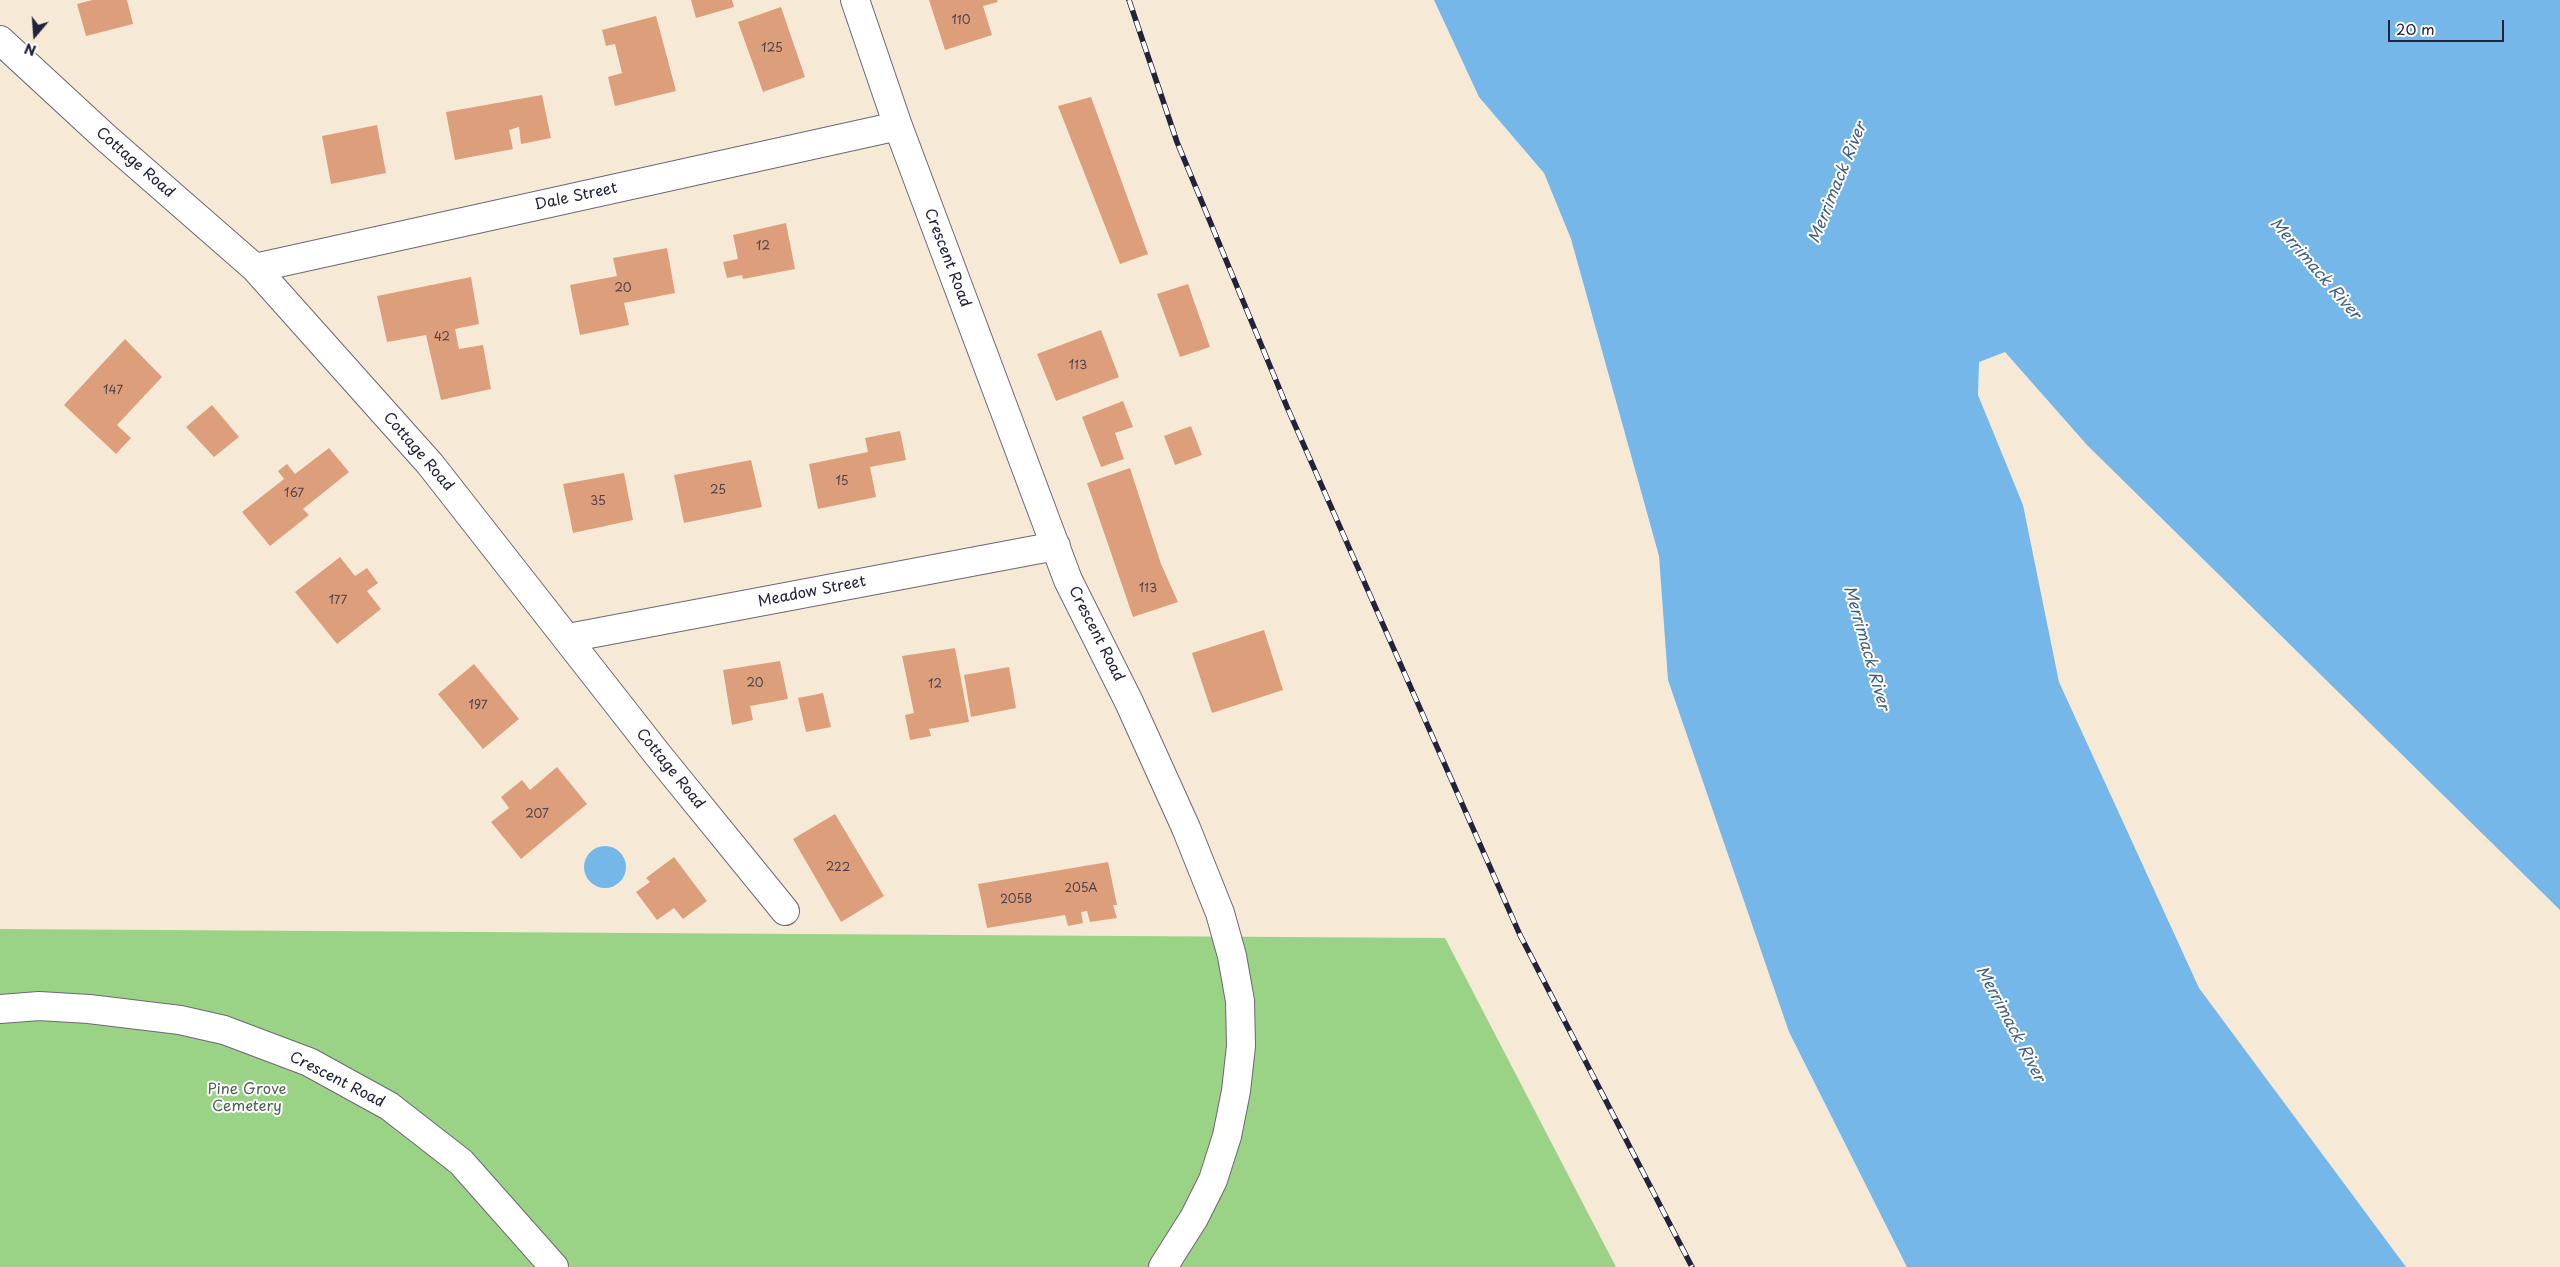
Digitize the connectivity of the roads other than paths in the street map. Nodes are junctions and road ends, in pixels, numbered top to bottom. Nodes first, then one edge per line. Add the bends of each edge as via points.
1 (855, 0) edge
2 (0, 40) edge
3 (898, 126) junction
4 (255, 268) junction
5 (1056, 546) junction
6 (568, 638) junction
7 (786, 911) dead end
8 (0, 1009) edge
9 (554, 1267) edge
10 (1163, 1267) edge

1 - 3 street, Crescent Road
2 - 4 street, Cottage Road
3 - 4 street, Dale Street
3 - 5 street, Crescent Road
4 - 6 street, Cottage Road via 430,464
5 - 6 street, Meadow Street
5 - 10 street, Crescent Road via 1068,580 1130,702 1186,828 1220,913 1240,1001 1241,1046 1228,1136 1213,1180
6 - 7 street, Cottage Road via 658,755
8 - 9 street, Crescent Road via 39,1006 89,1009 180,1020 224,1030 309,1062 389,1106 461,1162

